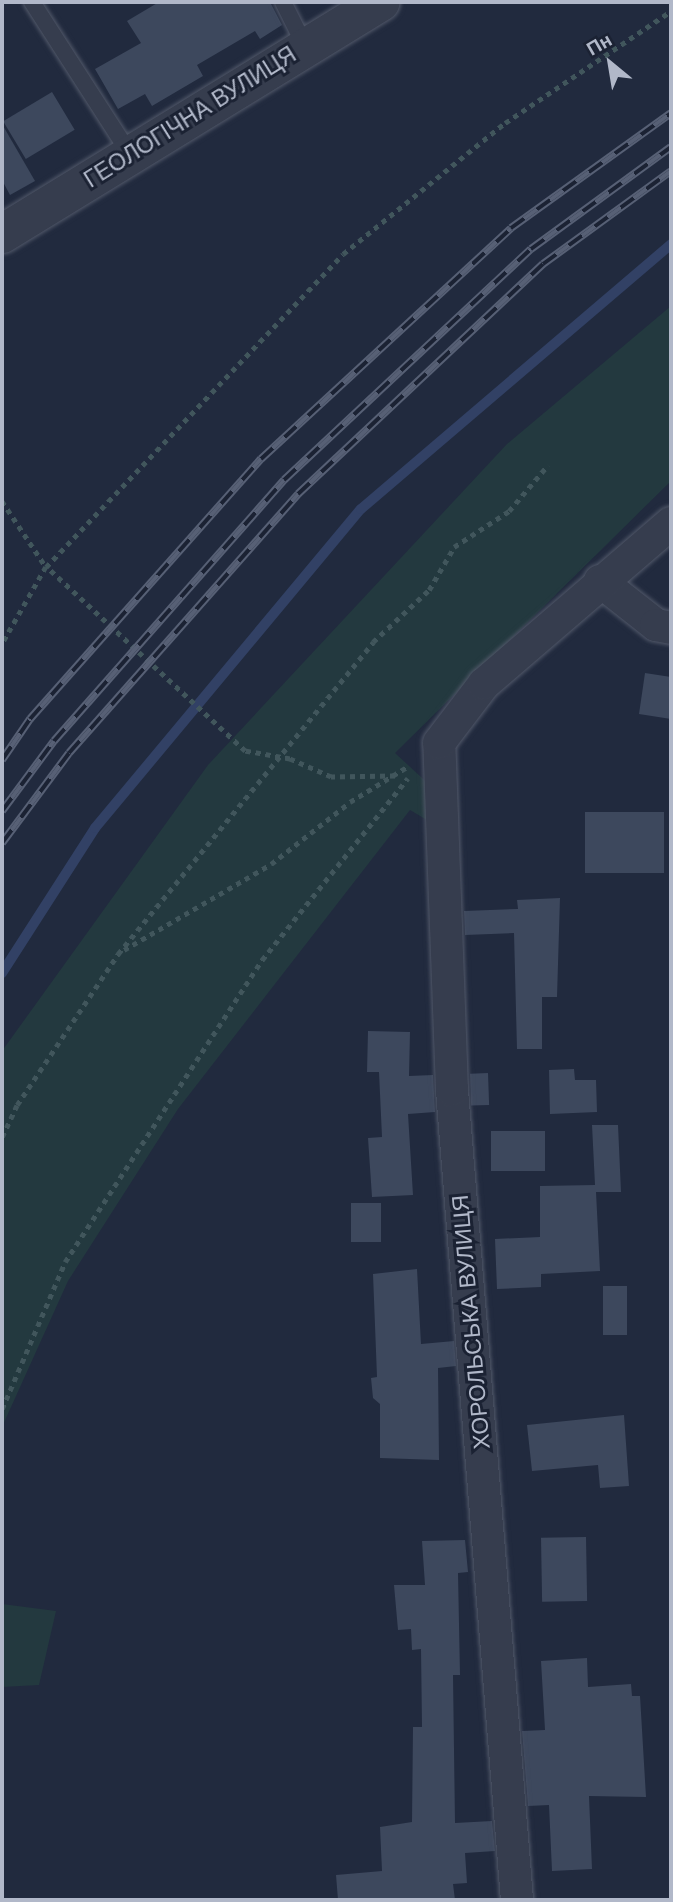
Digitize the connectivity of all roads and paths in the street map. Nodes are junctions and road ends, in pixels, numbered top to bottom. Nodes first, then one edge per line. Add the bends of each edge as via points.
1 (32, 2) edge
2 (283, 2) edge
3 (380, 2) edge
4 (671, 11) edge
5 (305, 46) junction
6 (130, 154) junction
7 (2, 234) edge
8 (548, 465) dead end
9 (2, 502) edge
10 (671, 523) edge
11 (46, 567) junction
12 (600, 581) junction
13 (671, 628) edge
14 (2, 644) edge
15 (439, 743) junction
16 (282, 758) junction
17 (395, 776) junction
18 (118, 954) junction
19 (2, 1137) edge
20 (2, 1409) edge
21 (517, 1900) edge

1 - 6 lane
2 - 5 lane
3 - 5 street, ГЕОЛОГІЧНА ВУЛИЦЯ
4 - 11 path via 505,123 343,254
5 - 6 street, ГЕОЛОГІЧНА ВУЛИЦЯ
6 - 7 street, ГЕОЛОГІЧНА ВУЛИЦЯ
8 - 16 path via 509,511 454,547 429,590 373,642
9 - 11 path
10 - 12 street
11 - 14 path
11 - 16 path via 245,751
12 - 13 street via 656,625
12 - 15 street via 484,684
15 - 17 path
15 - 20 path via 369,821 262,960 65,1262
15 - 21 street, ХОРОЛЬСЬКА ВУЛИЦЯ via 452,1090
16 - 17 path via 331,777
16 - 18 path
17 - 18 path via 350,803 271,864
18 - 19 path via 17,1105

